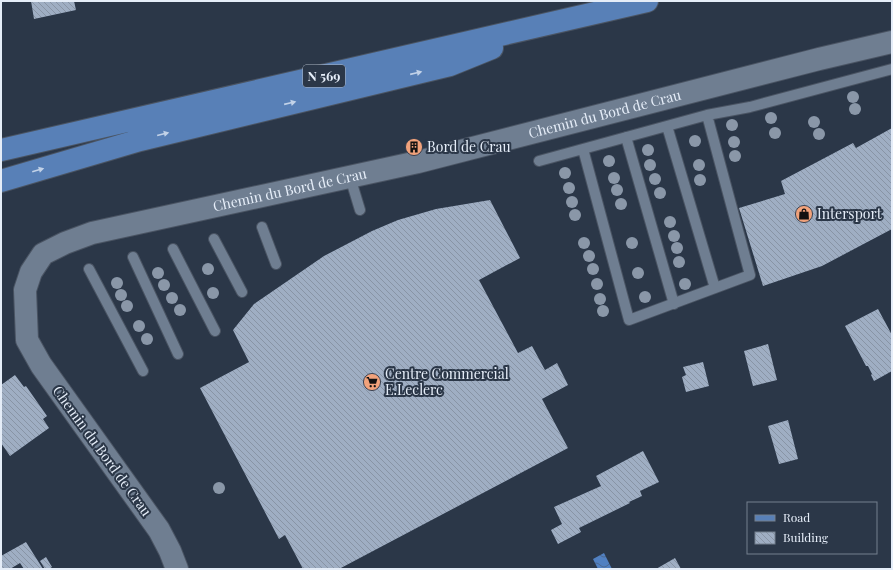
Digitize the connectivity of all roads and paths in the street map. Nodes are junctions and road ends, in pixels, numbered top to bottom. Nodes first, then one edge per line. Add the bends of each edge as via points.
1 (647, 1) edge
2 (555, 22) junction
3 (892, 42) edge
4 (892, 69) edge
5 (707, 115) junction
6 (667, 126) junction
7 (626, 137) junction
8 (1, 149) edge
9 (583, 149) junction
10 (539, 160) dead end
11 (350, 177) junction
12 (1, 181) edge
13 (360, 210) dead end
14 (262, 227) dead end
15 (214, 239) dead end
16 (172, 249) dead end
17 (133, 257) dead end
18 (276, 264) dead end
19 (89, 269) dead end
20 (715, 288) junction
21 (242, 292) dead end
22 (674, 304) junction
23 (215, 331) dead end
24 (178, 354) dead end
25 (143, 371) dead end
26 (177, 569) edge

1 - 2 main road, N 569
2 - 8 main road, N 569
12 -> 2 main road, N 569 via 140,140 450,65
3 - 11 street, Chemin du Bord de Crau
4 - 5 lane via 750,107
5 - 6 lane
5 - 20 lane via 750,275
6 - 7 lane
6 - 20 lane
7 - 9 lane
7 - 22 lane
9 - 10 lane
9 - 22 lane via 629,320
11 - 13 lane
11 - 26 street, Chemin du Bord de Crau via 92,233 43,254 31,272 25,290 27,340 40,365 159,530
14 - 18 lane
15 - 21 lane
16 - 23 lane
17 - 24 lane
19 - 25 lane
20 - 22 lane

